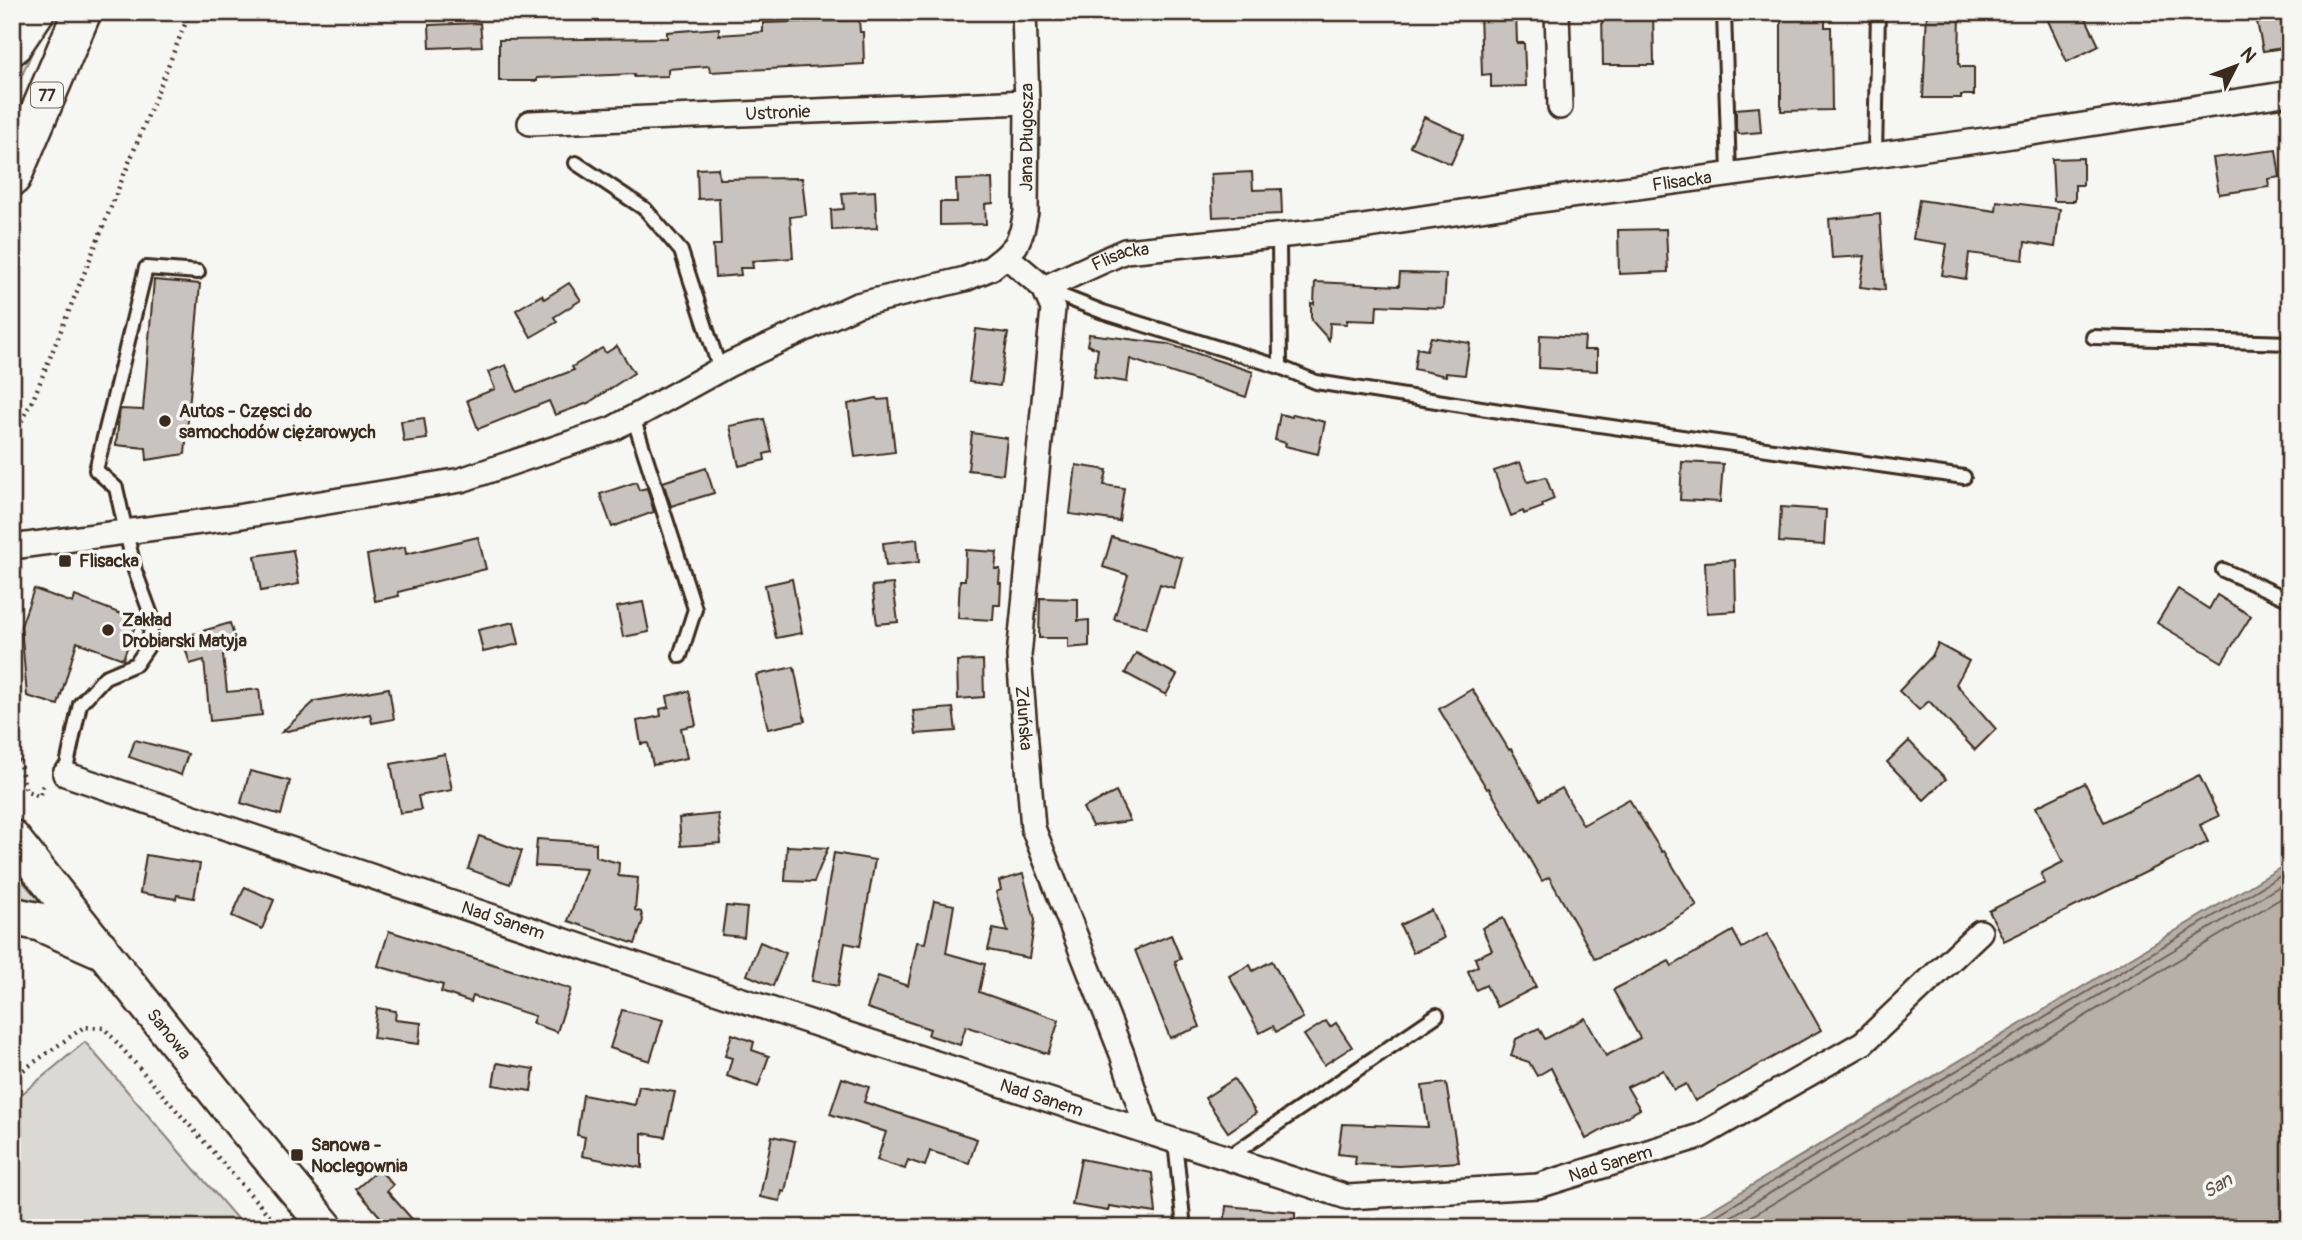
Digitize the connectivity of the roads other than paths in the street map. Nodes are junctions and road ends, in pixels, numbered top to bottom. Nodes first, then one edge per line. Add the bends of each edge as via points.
1 (34, 12) edge
2 (82, 12) edge
3 (1024, 12) edge
4 (1557, 12) edge
5 (1724, 12) edge
6 (1878, 12) edge
7 (12, 46) edge
8 (2290, 93) edge
9 (1027, 102) junction
10 (1560, 107) dead end
11 (530, 123) dead end
12 (1875, 154) junction
13 (576, 163) dead end
14 (1729, 174) junction
15 (12, 177) edge
16 (1279, 236) junction
17 (1006, 256) junction
18 (198, 272) dead end
19 (1044, 289) junction
20 (2093, 337) dead end
21 (2290, 343) edge
22 (1280, 367) junction
23 (720, 370) junction
24 (633, 417) junction
25 (1964, 477) dead end
26 (125, 531) junction
27 (12, 547) edge
28 (2223, 570) dead end
29 (2290, 600) edge
30 (680, 656) dead end
31 (56, 773) joint
32 (12, 837) edge
33 (12, 916) edge
34 (1980, 932) dead end
35 (99, 948) junction
36 (1437, 1015) dead end
37 (1148, 1132) junction
38 (1175, 1141) junction
39 (1227, 1158) junction
40 (327, 1228) edge
41 (1184, 1228) edge

1 - 7 main road
2 - 15 main road, 77
3 - 9 street, Jana Długosza
4 - 10 street
5 - 14 lane
6 - 12 lane
8 - 12 street, Flisacka
9 - 11 street, Ustronie
9 - 17 street, Jana Długosza via 1026,212 1022,232
12 - 14 street, Flisacka
13 - 23 lane via 645,209 681,251
14 - 16 street, Flisacka
16 - 19 street, Flisacka via 1125,251
16 - 22 lane
17 - 19 street
17 - 23 street via 965,279 857,304
18 - 26 lane via 146,268 96,470 116,488
19 - 22 lane
19 - 37 street, Zduńska via 1053,309 1019,656 1033,828
20 - 21 lane
22 - 25 lane via 1316,382
23 - 24 street
24 - 26 street via 611,429 461,480
24 - 30 lane via 695,609
26 - 27 street
26 - 31 lane via 153,621 147,648 136,664 106,677 80,704
28 - 29 lane
31 - 37 street, Nad Sanem
32 - 35 main road, Sanowa
33 - 35 main road via 40,922
34 - 39 street, Nad Sanem via 1863,1043 1700,1136 1538,1186 1348,1197
35 - 40 main road, Sanowa
36 - 39 lane
37 - 38 street, Nad Sanem
38 - 39 street, Nad Sanem
38 - 41 lane

